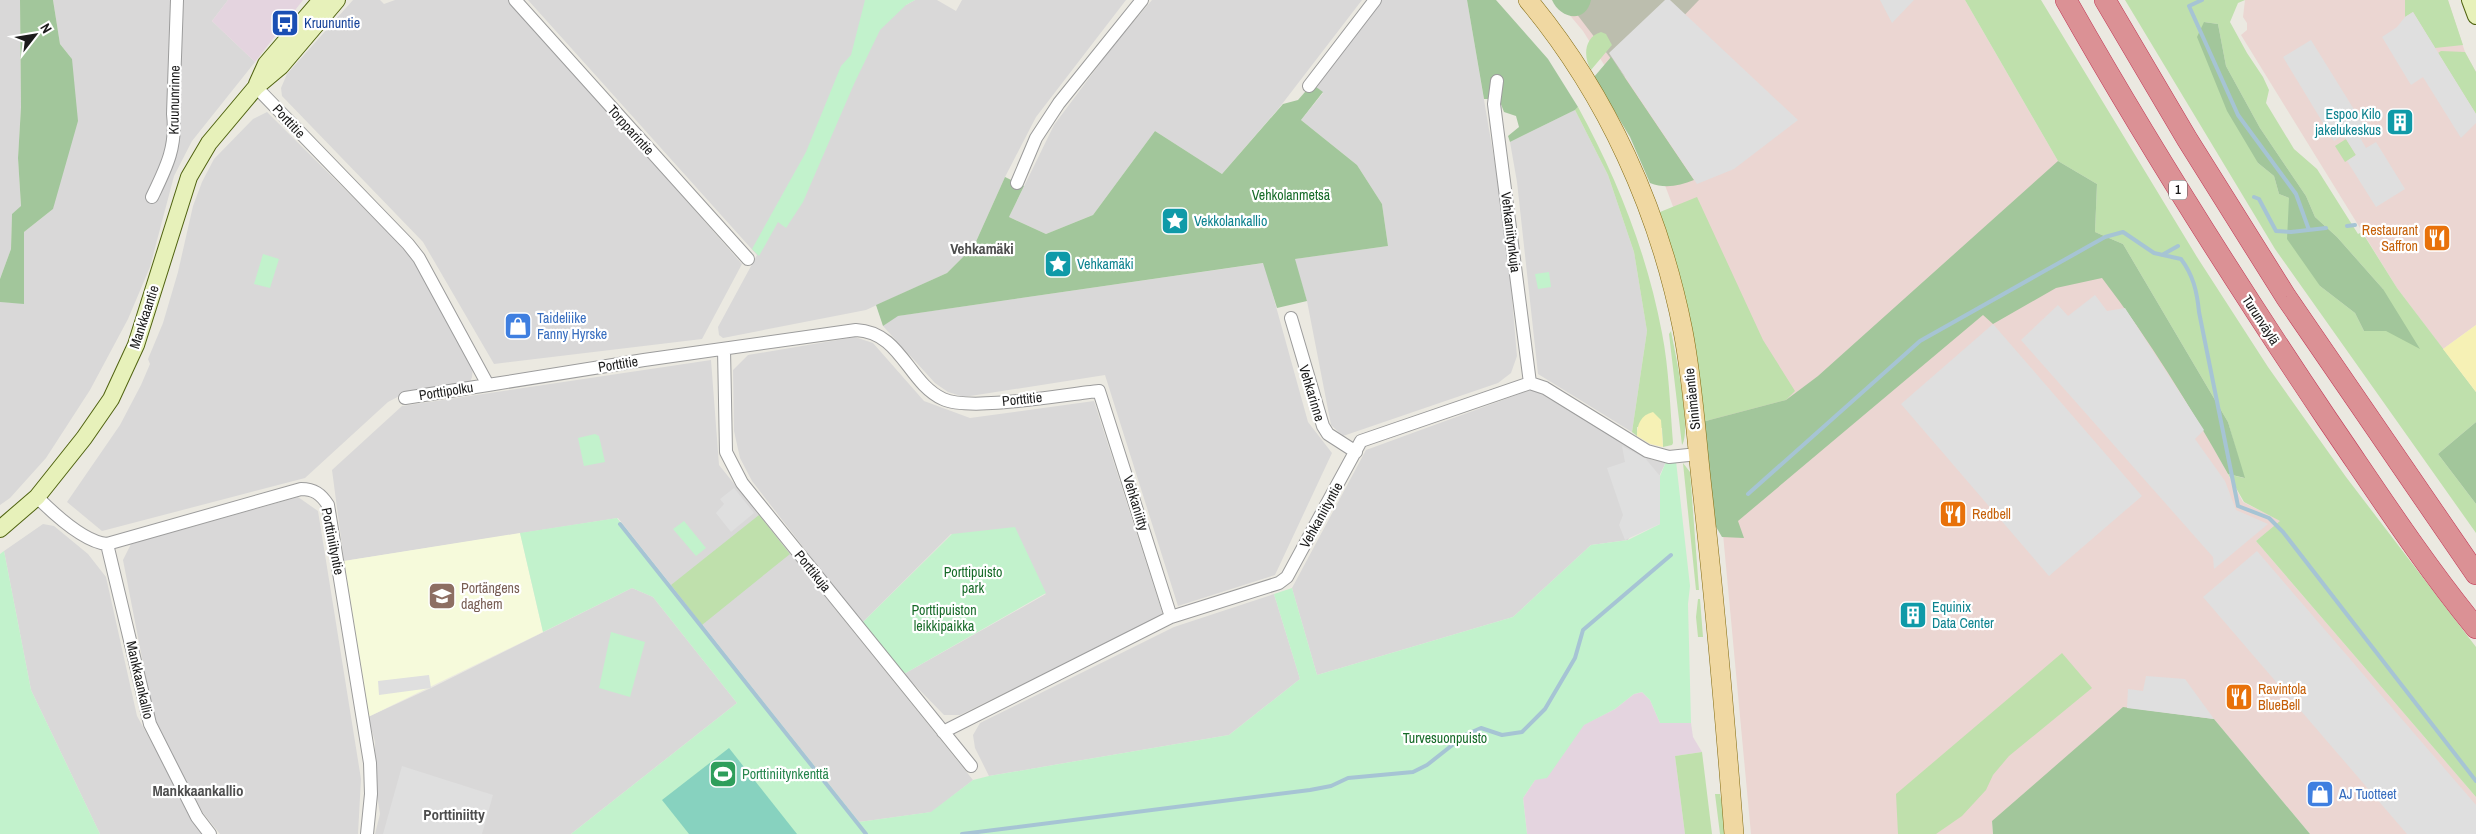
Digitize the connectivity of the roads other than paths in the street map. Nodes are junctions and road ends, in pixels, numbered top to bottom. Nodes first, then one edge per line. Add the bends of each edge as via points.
1 (177, 0) edge
2 (321, 0) edge
3 (337, 0) edge
4 (515, 0) edge
5 (1142, 0) edge
6 (1375, 0) edge
7 (1528, 0) edge
8 (2066, 0) edge
9 (2105, 0) edge
10 (2470, 0) edge
11 (2476, 16) edge
12 (1497, 81) dead end
13 (256, 86) junction
14 (1309, 86) dead end
15 (1017, 183) dead end
16 (152, 197) dead end
17 (748, 259) dead end
18 (1291, 318) dead end
19 (724, 349) junction
20 (1530, 383) junction
21 (488, 385) junction
22 (1099, 391) joint
23 (405, 398) dead end
24 (1356, 452) junction
25 (1698, 454) junction
26 (37, 497) junction
27 (0, 529) edge
28 (107, 544) junction
29 (2475, 573) edge
30 (1172, 616) junction
31 (2476, 628) edge
32 (943, 732) junction
33 (971, 766) dead end
34 (210, 834) edge
35 (367, 834) edge
36 (1734, 834) edge

1 - 16 street, Kruununrinne via 175,129 171,158
2 - 13 main road, Mankkaantie via 266,64
3 - 13 main road, Mankkaantie via 276,72
4 - 17 street, Torpparintie
5 - 15 street via 1059,103 1036,138
6 - 14 street
7 - 25 main road, Sinimäentie via 1564,46 1615,131 1648,205 1683,330
8 - 31 highway, Turunväylä / 1 via 2157,157 2277,344 2400,526
9 - 29 highway via 2286,298
10 - 11 main road
12 - 20 street, Vehkaniitynkuja via 1494,104
13 - 21 street, Porttitie via 408,244
13 - 26 main road, Mankkaantie via 208,143 189,178 136,345 112,399
18 - 24 street, Vehkarinne via 1322,426 1328,434
19 - 21 street, Porttitie
19 - 22 street, Porttitie via 856,330 870,331 884,338 930,390 943,399 960,404
19 - 32 street, Porttikuja via 726,452 742,483
20 - 24 street, Vehkaniityntie via 1361,441
20 - 25 street via 1545,388 1647,451 1669,457
21 - 23 street, Porttipolku
22 - 30 street, Vehkaniitty
24 - 30 street, Vehkaniityntie via 1287,577 1270,588
25 - 36 main road, Sinimäentie via 1714,594
26 - 27 main road, Mankkaantie
26 - 28 street via 90,539
28 - 34 street, Mankkaankallio via 150,724
28 - 35 street, Porttiniityntie via 301,489 309,489 322,496 328,505 370,763
30 - 32 street, Vehkaniityntie
32 - 33 street, Porttikuja

